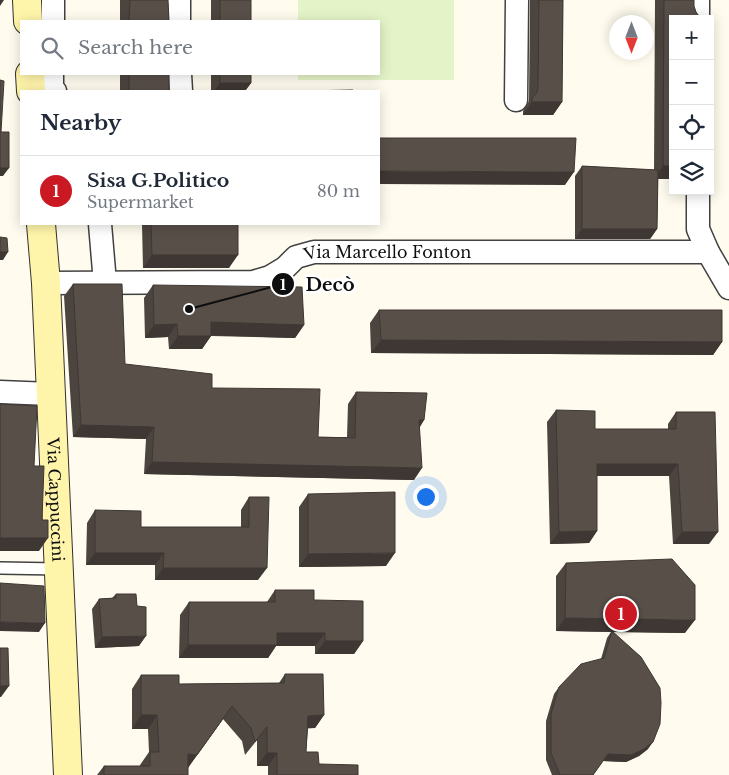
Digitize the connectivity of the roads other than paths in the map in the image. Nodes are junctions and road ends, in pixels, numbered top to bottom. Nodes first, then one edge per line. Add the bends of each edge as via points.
1 (27, 0) edge
2 (53, 0) edge
3 (179, 0) edge
4 (517, 0) edge
5 (698, 0) edge
6 (698, 15) edge
7 (28, 20) edge
8 (52, 20) edge
9 (179, 20) edge
10 (30, 75) edge
11 (52, 75) edge
12 (180, 75) edge
13 (31, 90) edge
14 (54, 90) edge
15 (181, 90) edge
16 (516, 100) dead end
17 (698, 195) edge
18 (41, 225) edge
19 (100, 225) edge
20 (708, 252) junction
21 (46, 283) junction
22 (105, 283) junction
23 (729, 288) edge
24 (0, 392) edge
25 (50, 394) junction
26 (0, 568) edge
27 (59, 570) junction
28 (68, 775) edge

1 - 7 street
2 - 8 street
3 - 9 street
4 - 16 street
5 - 6 street
10 - 13 street
11 - 14 street
12 - 15 street
17 - 20 street via 698,229
18 - 21 street, Via Cappuccini
19 - 22 street
20 - 22 street, Via Marcello Fonton via 314,252 296,257 270,277 253,282
20 - 23 street
21 - 22 street, Via Marcello Fonton
21 - 25 street, Via Cappuccini
24 - 25 street
25 - 27 street, Via Cappuccini
26 - 27 lane
27 - 28 street, Via Cappuccini

